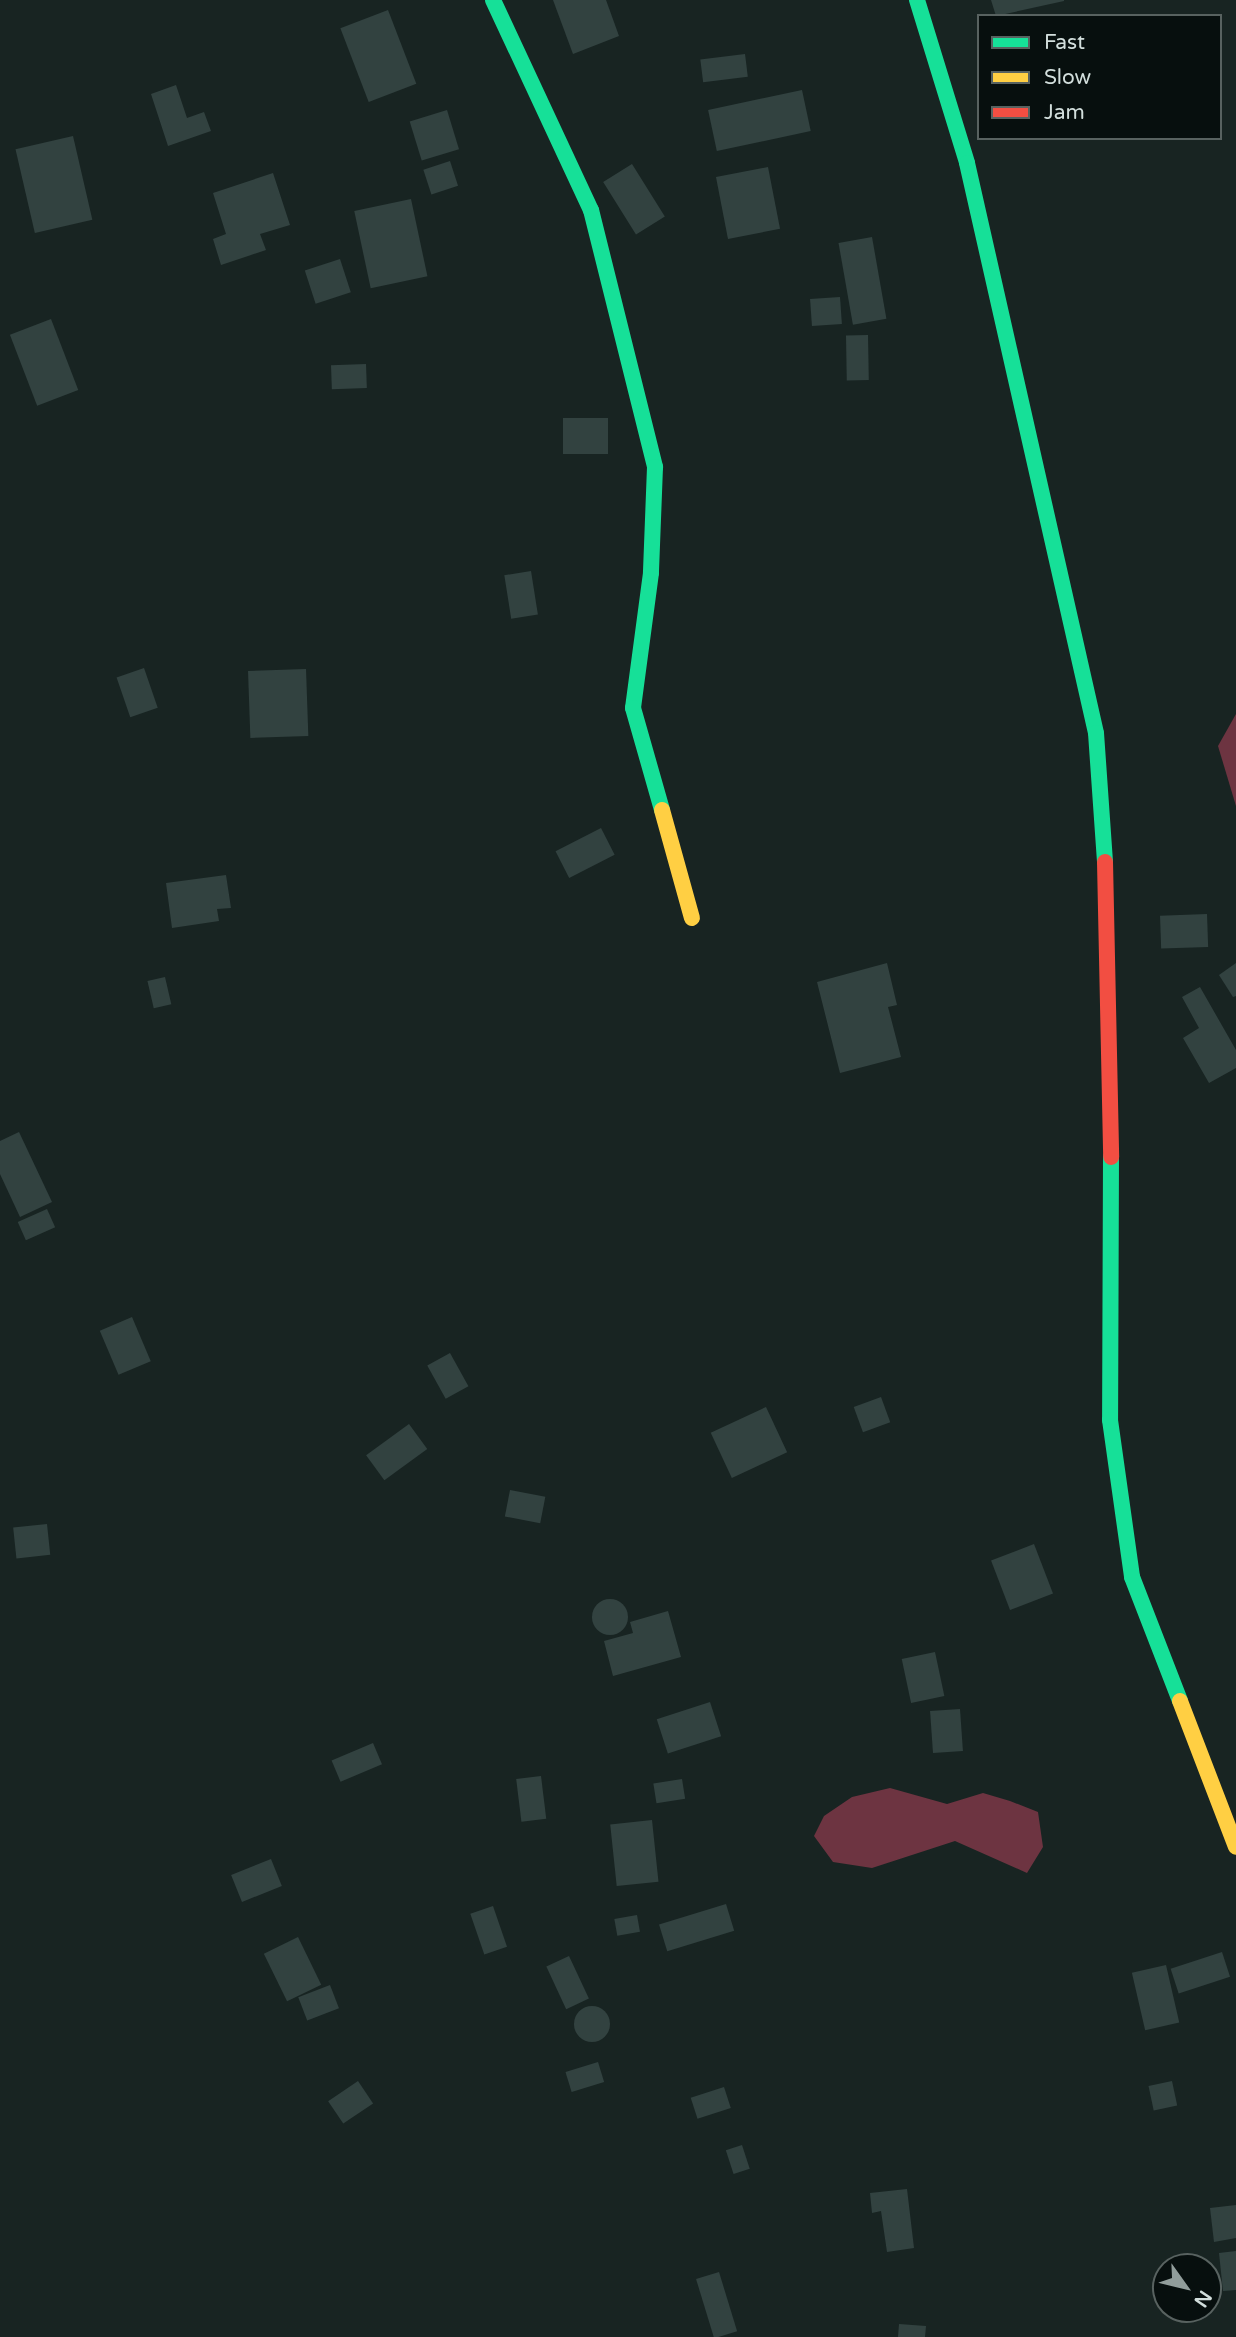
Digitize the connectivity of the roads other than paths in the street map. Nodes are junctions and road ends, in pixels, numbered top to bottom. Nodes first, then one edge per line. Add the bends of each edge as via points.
1 (493, 0) edge
2 (917, 0) edge
3 (692, 918) dead end
4 (1236, 1847) edge

1 - 3 street via 550,109 591,210 652,454 651,573 633,708
2 - 4 street via 967,163 1096,733 1111,944 1110,1420 1132,1577

